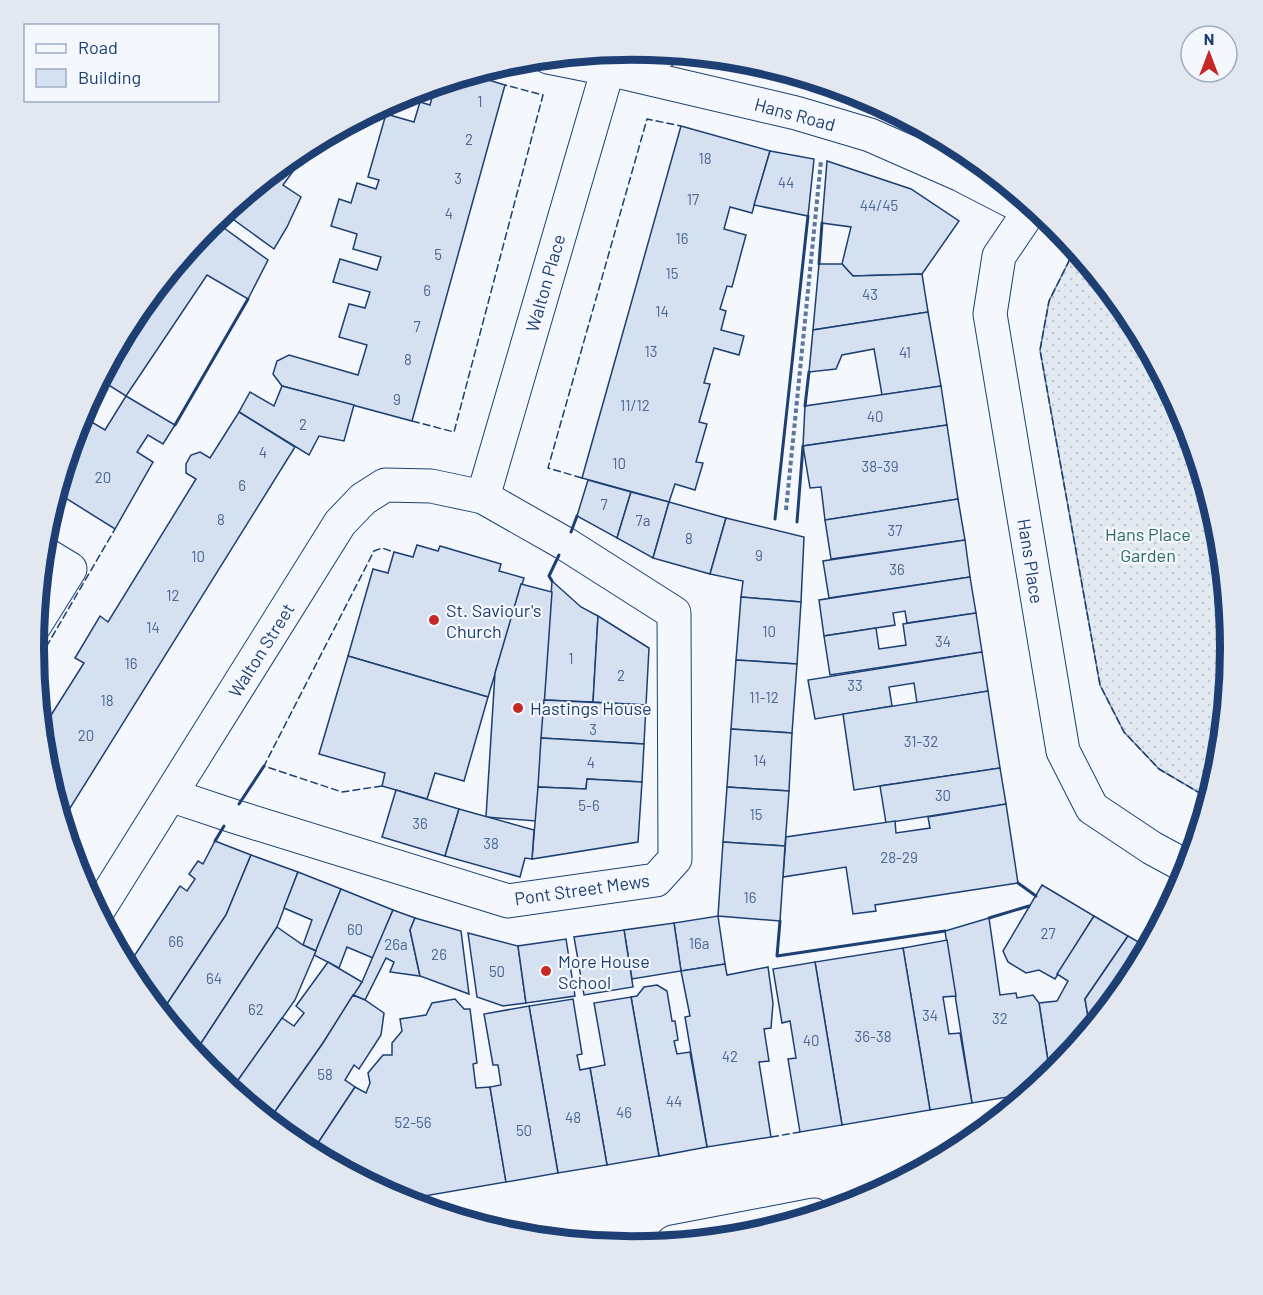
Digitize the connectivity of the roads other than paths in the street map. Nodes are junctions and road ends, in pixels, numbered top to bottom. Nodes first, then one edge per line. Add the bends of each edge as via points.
1 (640, 60) edge
2 (577, 63) edge
3 (608, 69) junction
4 (1011, 199) edge
5 (1028, 213) edge
6 (483, 497) junction
7 (51, 557) edge
8 (45, 608) edge
9 (170, 795) junction
10 (1179, 863) edge
11 (102, 904) edge

1 - 3 street
2 - 3 street, Hans Road
3 - 4 street, Hans Road via 796,112 870,135
3 - 6 street, Walton Place
5 - 10 street, Hans Place via 999,256 990,314 1063,751 1092,807
6 - 9 street, Walton Street via 431,486 385,485 363,499 340,523
6 - 9 street, Pont Street Mews via 674,613 675,859 656,880 508,901
7 - 8 street via 70,568
9 - 11 street, Walton Street

